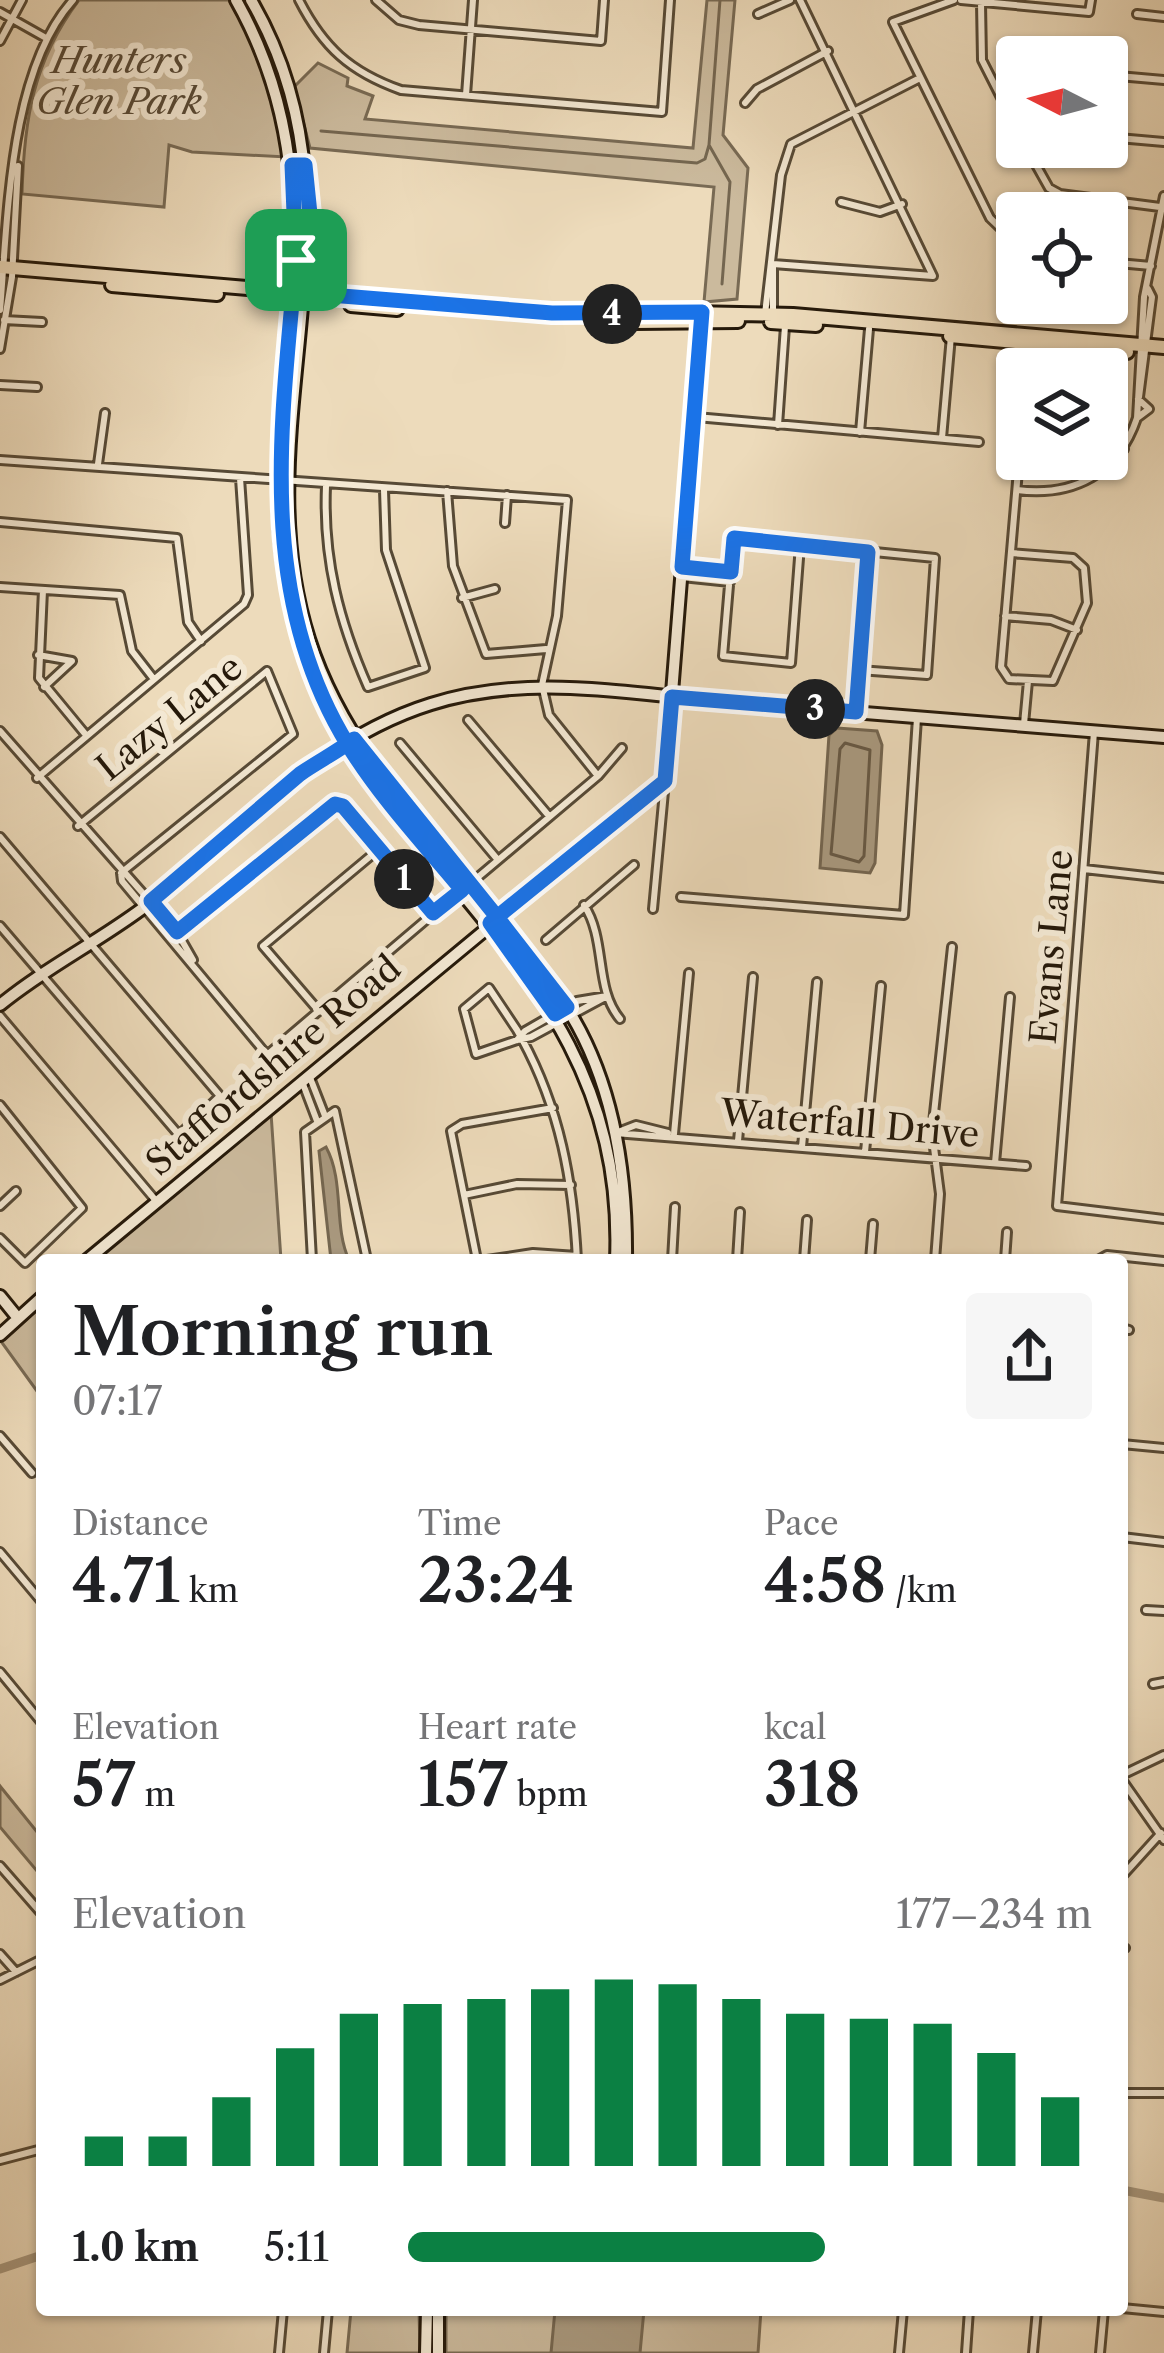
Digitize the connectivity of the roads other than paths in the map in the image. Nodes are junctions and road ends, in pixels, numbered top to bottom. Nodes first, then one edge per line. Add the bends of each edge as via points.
1 (22, 0) edge
2 (73, 0) edge
3 (236, 0) edge
4 (299, 0) edge
5 (376, 0) edge
6 (473, 0) edge
7 (604, 0) edge
8 (670, 0) edge
9 (790, 0) edge
10 (800, 0) edge
11 (957, 0) edge
12 (1091, 0) edge
13 (981, 2) edge
14 (252, 9) edge
15 (0, 12) edge
16 (758, 14) dead end
17 (1137, 14) dead end
18 (1164, 17) edge
19 (11, 18) junction
20 (471, 29) junction
21 (46, 38) junction
22 (0, 41) edge
23 (828, 51) junction
24 (920, 77) junction
25 (1128, 77) edge
26 (1164, 80) edge
27 (996, 88) edge
28 (466, 95) junction
29 (745, 103) dead end
30 (856, 110) junction
31 (1128, 139) edge
32 (1164, 142) edge
33 (1038, 168) edge
34 (1164, 196) edge
35 (841, 202) dead end
36 (902, 204) junction
37 (1160, 207) junction
38 (996, 224) edge
39 (1159, 232) edge
40 (773, 264) junction
41 (1128, 264) edge
42 (1150, 266) junction
43 (5, 272) edge
44 (110, 277) junction
45 (177, 282) junction
46 (94, 284) junction
47 (160, 289) junction
48 (299, 297) junction
49 (452, 306) junction
50 (435, 313) junction
51 (1, 315) edge
52 (702, 316) junction
53 (775, 317) junction
54 (42, 322) dead end
55 (868, 329) junction
56 (951, 336) junction
57 (0, 349) edge
58 (1143, 349) junction
59 (1164, 351) edge
60 (0, 385) edge
61 (37, 387) dead end
62 (105, 413) dead end
63 (696, 417) junction
64 (778, 424) junction
65 (860, 432) junction
66 (942, 438) junction
67 (1128, 439) edge
68 (979, 442) dead end
69 (0, 460) edge
70 (98, 464) junction
71 (240, 478) junction
72 (1017, 480) edge
73 (1089, 480) edge
74 (284, 482) junction
75 (326, 486) junction
76 (384, 490) junction
77 (1016, 490) junction
78 (447, 491) junction
79 (507, 495) junction
80 (0, 522) edge
81 (506, 523) dead end
82 (800, 545) junction
83 (868, 552) junction
84 (1011, 554) junction
85 (682, 572) junction
86 (731, 572) junction
87 (730, 582) junction
88 (0, 586) edge
89 (495, 589) dead end
90 (43, 590) junction
91 (462, 598) junction
92 (1005, 616) junction
93 (1077, 629) junction
94 (201, 641) junction
95 (548, 650) junction
96 (38, 655) junction
97 (859, 670) junction
98 (153, 678) junction
99 (1028, 681) junction
100 (542, 686) junction
101 (44, 687) junction
102 (672, 697) junction
103 (856, 712) junction
104 (917, 717) junction
105 (468, 720) dead end
106 (1024, 724) junction
107 (0, 731) edge
108 (1094, 732) junction
109 (86, 735) junction
110 (1164, 737) edge
111 (351, 742) junction
112 (400, 743) dead end
113 (622, 748) dead end
114 (598, 776) junction
115 (38, 778) junction
116 (665, 781) junction
117 (549, 816) junction
118 (78, 826) junction
119 (0, 837) edge
120 (379, 849) junction
121 (498, 860) junction
122 (634, 866) dead end
123 (1084, 869) junction
124 (121, 873) junction
125 (1164, 878) edge
126 (465, 887) junction
127 (681, 897) dead end
128 (147, 904) junction
129 (584, 905) junction
130 (653, 909) dead end
131 (433, 913) junction
132 (494, 920) junction
133 (0, 926) edge
134 (173, 935) junction
135 (546, 940) dead end
136 (92, 945) junction
137 (952, 947) dead end
138 (38, 973) junction
139 (689, 973) dead end
140 (753, 977) dead end
141 (817, 982) dead end
142 (881, 986) dead end
143 (607, 996) junction
144 (1010, 997) dead end
145 (0, 1005) edge
146 (318, 1010) junction
147 (564, 1013) junction
148 (0, 1016) edge
149 (620, 1018) dead end
150 (520, 1039) junction
151 (305, 1078) junction
152 (0, 1105) edge
153 (553, 1108) junction
154 (321, 1118) junction
155 (672, 1134) junction
156 (609, 1135) junction
157 (738, 1141) junction
158 (802, 1147) junction
159 (865, 1152) junction
160 (934, 1159) junction
161 (994, 1163) junction
162 (1026, 1166) dead end
163 (571, 1185) junction
164 (16, 1191) dead end
165 (464, 1195) junction
166 (157, 1202) junction
167 (0, 1206) edge
168 (675, 1207) dead end
169 (740, 1212) dead end
170 (807, 1220) dead end
171 (1164, 1220) edge
172 (873, 1224) dead end
173 (1007, 1232) dead end
174 (0, 1238) edge
175 (94, 1254) edge
176 (312, 1254) edge
177 (366, 1254) edge
178 (475, 1254) edge
179 (577, 1254) edge
180 (616, 1254) edge
181 (626, 1254) edge
182 (672, 1254) edge
183 (737, 1254) edge
184 (804, 1254) edge
185 (870, 1254) edge
186 (935, 1254) edge
187 (1005, 1254) edge
188 (1128, 1257) edge
189 (1164, 1261) edge
190 (0, 1296) edge
191 (36, 1301) edge
192 (9, 1321) edge
193 (0, 1336) edge
194 (0, 1436) edge
195 (1128, 1445) edge
196 (1164, 1448) edge
197 (32, 1473) dead end
198 (1128, 1538) edge
199 (1164, 1542) edge
200 (0, 1552) edge
201 (36, 1595) edge
202 (1146, 1610) dead end
203 (1164, 1611) edge
204 (0, 1672) edge
205 (1164, 1682) edge
206 (1153, 1684) dead end
207 (36, 1716) edge
208 (1164, 1754) edge
209 (1128, 1775) edge
210 (1128, 1786) edge
211 (1163, 1834) edge
212 (0, 1866) edge
213 (1128, 1870) edge
214 (36, 1907) edge
215 (0, 1954) edge
216 (36, 1962) edge
217 (16, 1972) junction
218 (0, 1980) edge
219 (1128, 2093) edge
220 (1164, 2093) edge
221 (36, 2151) edge
222 (0, 2160) edge
223 (1128, 2309) edge
224 (1164, 2312) edge
225 (282, 2316) edge
226 (327, 2316) edge
227 (427, 2316) edge
228 (438, 2316) edge
229 (902, 2316) edge
230 (969, 2316) edge
231 (1036, 2316) edge
232 (1103, 2316) edge
233 (279, 2353) edge
234 (324, 2353) edge
235 (426, 2353) edge
236 (439, 2353) edge
237 (899, 2353) edge
238 (966, 2353) edge
239 (1033, 2353) edge
240 (1100, 2353) edge

1 - 19 street
2 - 21 street
3 - 14 main road
4 - 28 street via 317,35 354,70 400,89
5 - 20 street via 399,20
6 - 20 street
7 - 20 street via 601,41
8 - 28 street via 662,112
9 - 16 street
10 - 23 street
11 - 13 street
11 - 24 street via 893,22
12 - 13 street via 1090,12
13 - 27 street via 982,60
14 - 48 main road via 310,214
15 - 19 street
17 - 18 street
19 - 21 street
19 - 22 street
20 - 28 street
21 - 43 street via 23,103
23 - 29 street
23 - 30 street
24 - 30 street
24 - 38 street
25 - 26 street
30 - 36 street
30 - 40 street via 808,132 784,158
31 - 32 street
33 - 37 street via 1060,194
34 - 37 street
35 - 36 street via 880,212
36 - 40 street via 933,276
37 - 39 street
39 - 42 street
40 - 53 street
41 - 42 street
42 - 58 street
43 - 44 main road
43 - 46 main road
43 - 51 street
44 - 45 main road
44 - 46 main road
45 - 47 main road
45 - 48 main road
46 - 47 main road
47 - 48 main road
48 - 49 main road
48 - 50 main road
48 - 74 main road
49 - 50 main road
49 - 52 main road
50 - 52 main road via 554,322
51 - 54 street
51 - 57 street
52 - 53 main road
52 - 53 main road
52 - 63 main road
53 - 55 main road
53 - 58 main road
53 - 64 street
55 - 56 main road
55 - 65 street
56 - 58 main road
56 - 66 street
58 - 59 main road
58 - 67 street
60 - 61 street
62 - 70 street
63 - 64 street
63 - 85 main road
64 - 65 street
65 - 66 street
66 - 68 street
69 - 70 street
70 - 71 street
71 - 74 street
71 - 94 street via 248,595
72 - 77 street
73 - 77 street via 1057,491
74 - 75 street
74 - 111 main road via 289,571 311,659
75 - 76 street
75 - 76 street via 328,566 368,687 424,668 386,550
76 - 78 street
77 - 84 street
78 - 79 street
78 - 91 street
79 - 81 street
79 - 95 street via 568,500
80 - 94 street via 177,538 188,622
82 - 83 street
82 - 86 street via 734,538
82 - 87 street via 791,663 724,656
83 - 97 street
83 - 97 street via 935,558 927,675
84 - 92 street
84 - 93 street via 1081,561 1089,591
85 - 86 street
85 - 87 street
85 - 102 main road
86 - 87 street
88 - 90 street
89 - 91 street
90 - 96 street
90 - 98 street via 120,596 131,650
91 - 95 street via 486,654
92 - 93 street
92 - 99 street via 1003,676
93 - 99 street via 1053,681
94 - 98 street
95 - 100 street
96 - 101 street
96 - 101 street via 72,662
97 - 103 street
98 - 109 street
99 - 106 street
100 - 102 main road
100 - 111 main road via 430,704
100 - 114 street via 549,715
101 - 109 street
102 - 103 main road
102 - 116 main road
103 - 104 main road
104 - 106 main road
104 - 127 street via 904,916
105 - 117 street
106 - 108 main road
107 - 115 street
108 - 110 main road
108 - 123 street, Evans Lane
109 - 115 street
111 - 126 main road
111 - 128 main road via 300,774
112 - 121 street
113 - 114 street
114 - 117 street
115 - 118 street
116 - 130 street
116 - 132 main road, Staffordshire Road
117 - 121 street
118 - 124 street
118 - 124 street, Lazy Lane via 267,670 292,734
119 - 136 street
120 - 131 street
120 - 134 street via 343,806 329,806
120 - 146 street via 263,946
121 - 126 street
122 - 129 street
123 - 125 street
123 - 171 street, Evans Lane via 1057,1206
124 - 128 street
126 - 131 street
126 - 132 main road
128 - 134 street
128 - 136 main road
129 - 135 street
129 - 143 street via 599,938
131 - 146 street
132 - 147 main road
132 - 151 main road, Staffordshire Road
133 - 138 street
134 - 146 street via 267,1055
136 - 138 main road
136 - 138 street via 220,1096 179,1136
137 - 160 street
138 - 145 main road
139 - 155 street
140 - 157 street
141 - 158 street
142 - 159 street
143 - 147 street
143 - 149 street
144 - 161 street
147 - 150 street
147 - 156 main road
148 - 166 street
150 - 150 street via 489,988 464,1009 476,1054
150 - 153 street
151 - 154 street
151 - 166 main road, Staffordshire Road
152 - 174 street via 82,1204 25,1263
153 - 163 street
153 - 165 street via 451,1131
154 - 176 street via 305,1132
154 - 177 street via 335,1111
155 - 156 street, Waterfall Drive
155 - 157 street, Waterfall Drive
156 - 180 main road
156 - 181 main road via 627,1194
157 - 158 street, Waterfall Drive
158 - 159 street, Waterfall Drive
159 - 160 street, Waterfall Drive
160 - 161 street, Waterfall Drive
160 - 186 street
161 - 162 street, Waterfall Drive
163 - 165 street via 517,1184
163 - 179 street
164 - 167 street
165 - 178 street
166 - 175 main road, Staffordshire Road
168 - 182 street
169 - 183 street
170 - 184 street
172 - 185 street
173 - 187 street
188 - 189 street
190 - 192 main road
191 - 192 main road
192 - 193 main road
194 - 197 street
195 - 196 street
198 - 199 street
200 - 201 street
202 - 203 street
204 - 207 street
205 - 206 street
208 - 209 street
210 - 211 street
211 - 213 street
212 - 214 street
215 - 217 street
216 - 217 street
217 - 218 street
219 - 220 street
221 - 222 street
223 - 224 street
225 - 233 street
226 - 234 street
227 - 235 main road
228 - 236 main road
229 - 237 street
230 - 238 street
231 - 239 street
232 - 240 street

